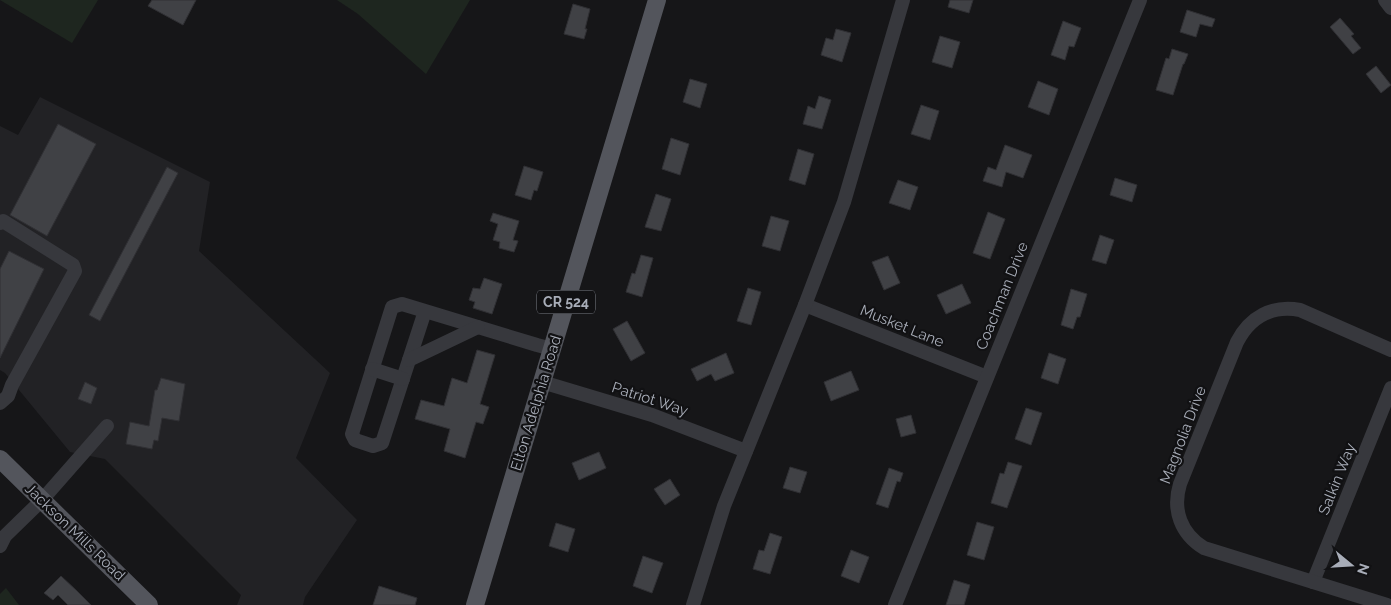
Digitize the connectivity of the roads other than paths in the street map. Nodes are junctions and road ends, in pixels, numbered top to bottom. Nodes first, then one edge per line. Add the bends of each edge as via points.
1 (657, 0) edge
2 (903, 0) edge
3 (1140, 0) edge
4 (1385, 0) edge
5 (1391, 8) edge
6 (0, 223) edge
7 (805, 305) junction
8 (425, 311) junction
9 (478, 327) junction
10 (552, 349) junction
11 (1391, 350) edge
12 (409, 360) junction
13 (372, 369) junction
14 (987, 378) junction
15 (403, 379) junction
16 (542, 382) junction
17 (6, 385) edge
18 (1391, 388) edge
19 (0, 403) edge
20 (107, 426) dead end
21 (746, 451) junction
22 (0, 459) edge
23 (42, 500) junction
24 (0, 546) edge
25 (1313, 582) junction
26 (150, 605) edge
27 (475, 605) edge
28 (693, 605) edge
29 (895, 605) edge
30 (1387, 605) edge

1 - 10 main road, Elton Adelphia Road / CR 524
2 - 7 street via 844,202
3 - 14 street, Coachman Drive
4 - 5 street
6 - 17 street via 3,221 73,265 75,270
7 - 14 street, Musket Lane
7 - 21 street
8 - 9 street
8 - 12 street
8 - 13 street via 402,304 392,307
9 - 10 street
9 - 12 street
10 - 16 main road, Elton Adelphia Road / CR 524
11 - 25 street, Magnolia Drive via 1300,310 1275,310 1259,316 1246,327 1237,342 1180,484 1176,500 1178,516 1185,532 1197,543 1212,551
12 - 15 street
13 - 15 street
13 - 15 street via 352,434 355,440 373,446 382,443
14 - 29 street, Coachman Drive
16 - 21 street, Patriot Way via 652,415
16 - 27 main road, Elton Adelphia Road / CR 524
17 - 19 street via 8,396
18 - 25 street, Salkin Way
20 - 23 street
21 - 28 street via 724,506
22 - 23 main road, Jackson Mills Road
23 - 24 street via 5,536
23 - 26 main road, Jackson Mills Road
25 - 30 street, Magnolia Drive

